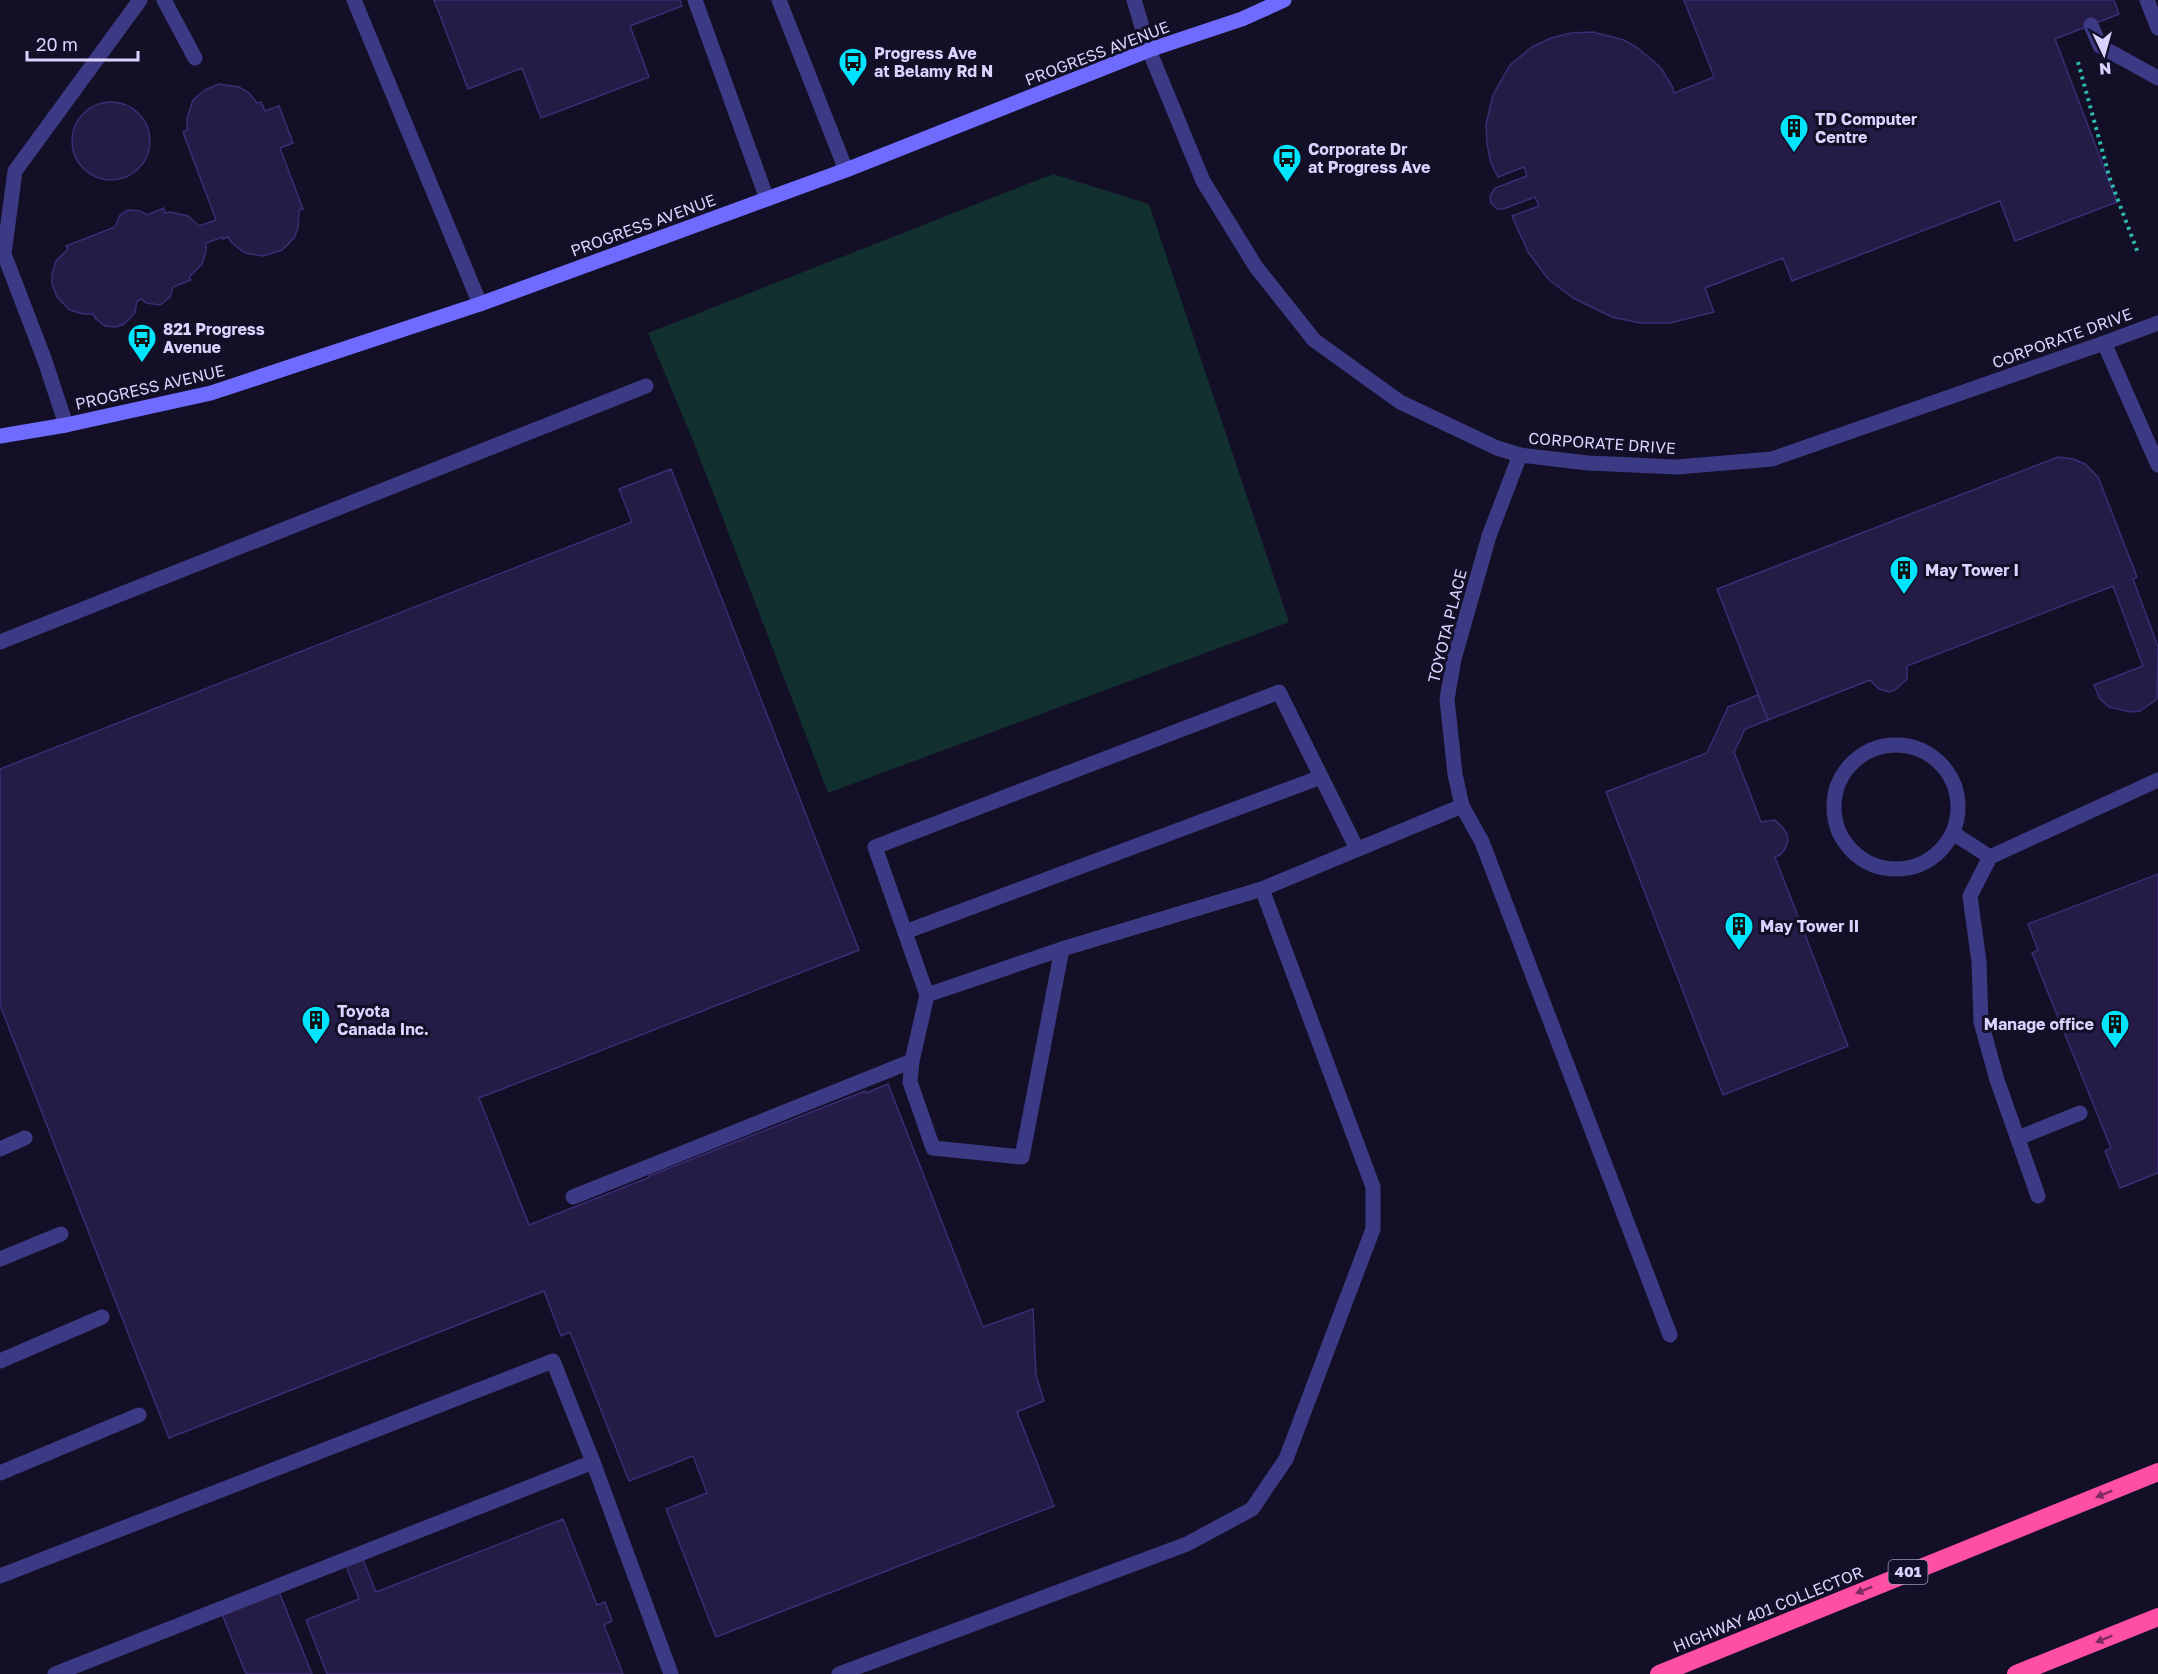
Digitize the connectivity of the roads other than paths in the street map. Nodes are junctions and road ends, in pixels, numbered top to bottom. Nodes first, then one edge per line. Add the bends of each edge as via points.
1 (140, 0) edge
2 (164, 0) edge
3 (354, 0) edge
4 (695, 0) edge
5 (779, 0) edge
6 (1134, 0) edge
7 (1284, 0) edge
8 (2147, 0) edge
9 (2091, 25) dead end
10 (2158, 28) edge
11 (1149, 50) junction
12 (195, 58) dead end
13 (2158, 78) edge
14 (846, 171) junction
15 (767, 199) junction
16 (480, 304) junction
17 (2158, 323) edge
18 (2104, 343) junction
19 (646, 386) dead end
20 (66, 425) junction
21 (0, 436) edge
22 (1520, 455) junction
23 (2158, 465) edge
24 (0, 642) edge
25 (1321, 777) junction
26 (2158, 780) edge
27 (1462, 806) junction
28 (1953, 833) junction
29 (1357, 849) junction
30 (1990, 857) junction
31 (1262, 889) junction
32 (905, 932) junction
33 (1062, 949) junction
34 (927, 994) junction
35 (912, 1060) junction
36 (2080, 1113) dead end
37 (25, 1138) dead end
38 (2018, 1138) junction
39 (0, 1149) edge
40 (2038, 1196) dead end
41 (573, 1197) dead end
42 (61, 1234) dead end
43 (0, 1259) edge
44 (102, 1317) dead end
45 (1670, 1335) dead end
46 (0, 1361) edge
47 (139, 1415) dead end
48 (593, 1462) junction
49 (2158, 1472) edge
50 (0, 1473) edge
51 (0, 1576) edge
52 (2158, 1617) edge
53 (55, 1674) edge
54 (671, 1674) edge
55 (839, 1674) edge
56 (1659, 1674) edge
57 (2016, 1674) edge

1 - 20 street via 15,171 4,254
2 - 12 street
3 - 16 street
4 - 15 street
5 - 14 street
6 - 11 street, CORPORATE DRIVE
7 - 11 main road, PROGRESS AVENUE via 1242,19
8 - 10 street
9 - 13 street via 2100,46
11 - 14 main road, PROGRESS AVENUE
11 - 22 street, CORPORATE DRIVE via 1203,181 1256,267 1314,340 1400,402
14 - 15 main road, PROGRESS AVENUE
15 - 16 main road, PROGRESS AVENUE
16 - 20 main road, PROGRESS AVENUE via 211,393
17 - 18 street, CORPORATE DRIVE
18 - 22 street, CORPORATE DRIVE via 1772,459 1677,467
18 - 23 street
19 - 24 street
20 - 21 main road, PROGRESS AVENUE
22 - 27 street, TOYOTA PLACE via 1489,536 1454,659 1447,699
25 - 29 street
25 - 32 street
25 - 32 street via 1279,692 875,848
26 - 30 street
27 - 29 street
27 - 45 street, TOYOTA PLACE via 1482,842
28 - 28 street via 1958,813 1957,792 1948,773 1934,758 1916,748 1874,748 1842,774 1834,793 1838,833 1866,863 1885,869 1906,869 1942,850
28 - 30 street
29 - 31 street
30 - 38 street via 1970,896 1979,962 1980,1022
31 - 33 street
31 - 55 street via 1373,1187 1373,1229 1286,1459 1252,1509 1187,1544
32 - 34 street
33 - 34 street
33 - 35 street via 1022,1157 933,1148 910,1082
34 - 35 street
35 - 41 street
36 - 38 street
37 - 39 street
38 - 40 street
42 - 43 street
44 - 46 street
47 - 50 street
48 - 51 street via 553,1360
48 - 53 street
48 - 54 street
49 -> 56 highway, HIGHWAY 401 COLLECTOR / 401
52 -> 57 highway

